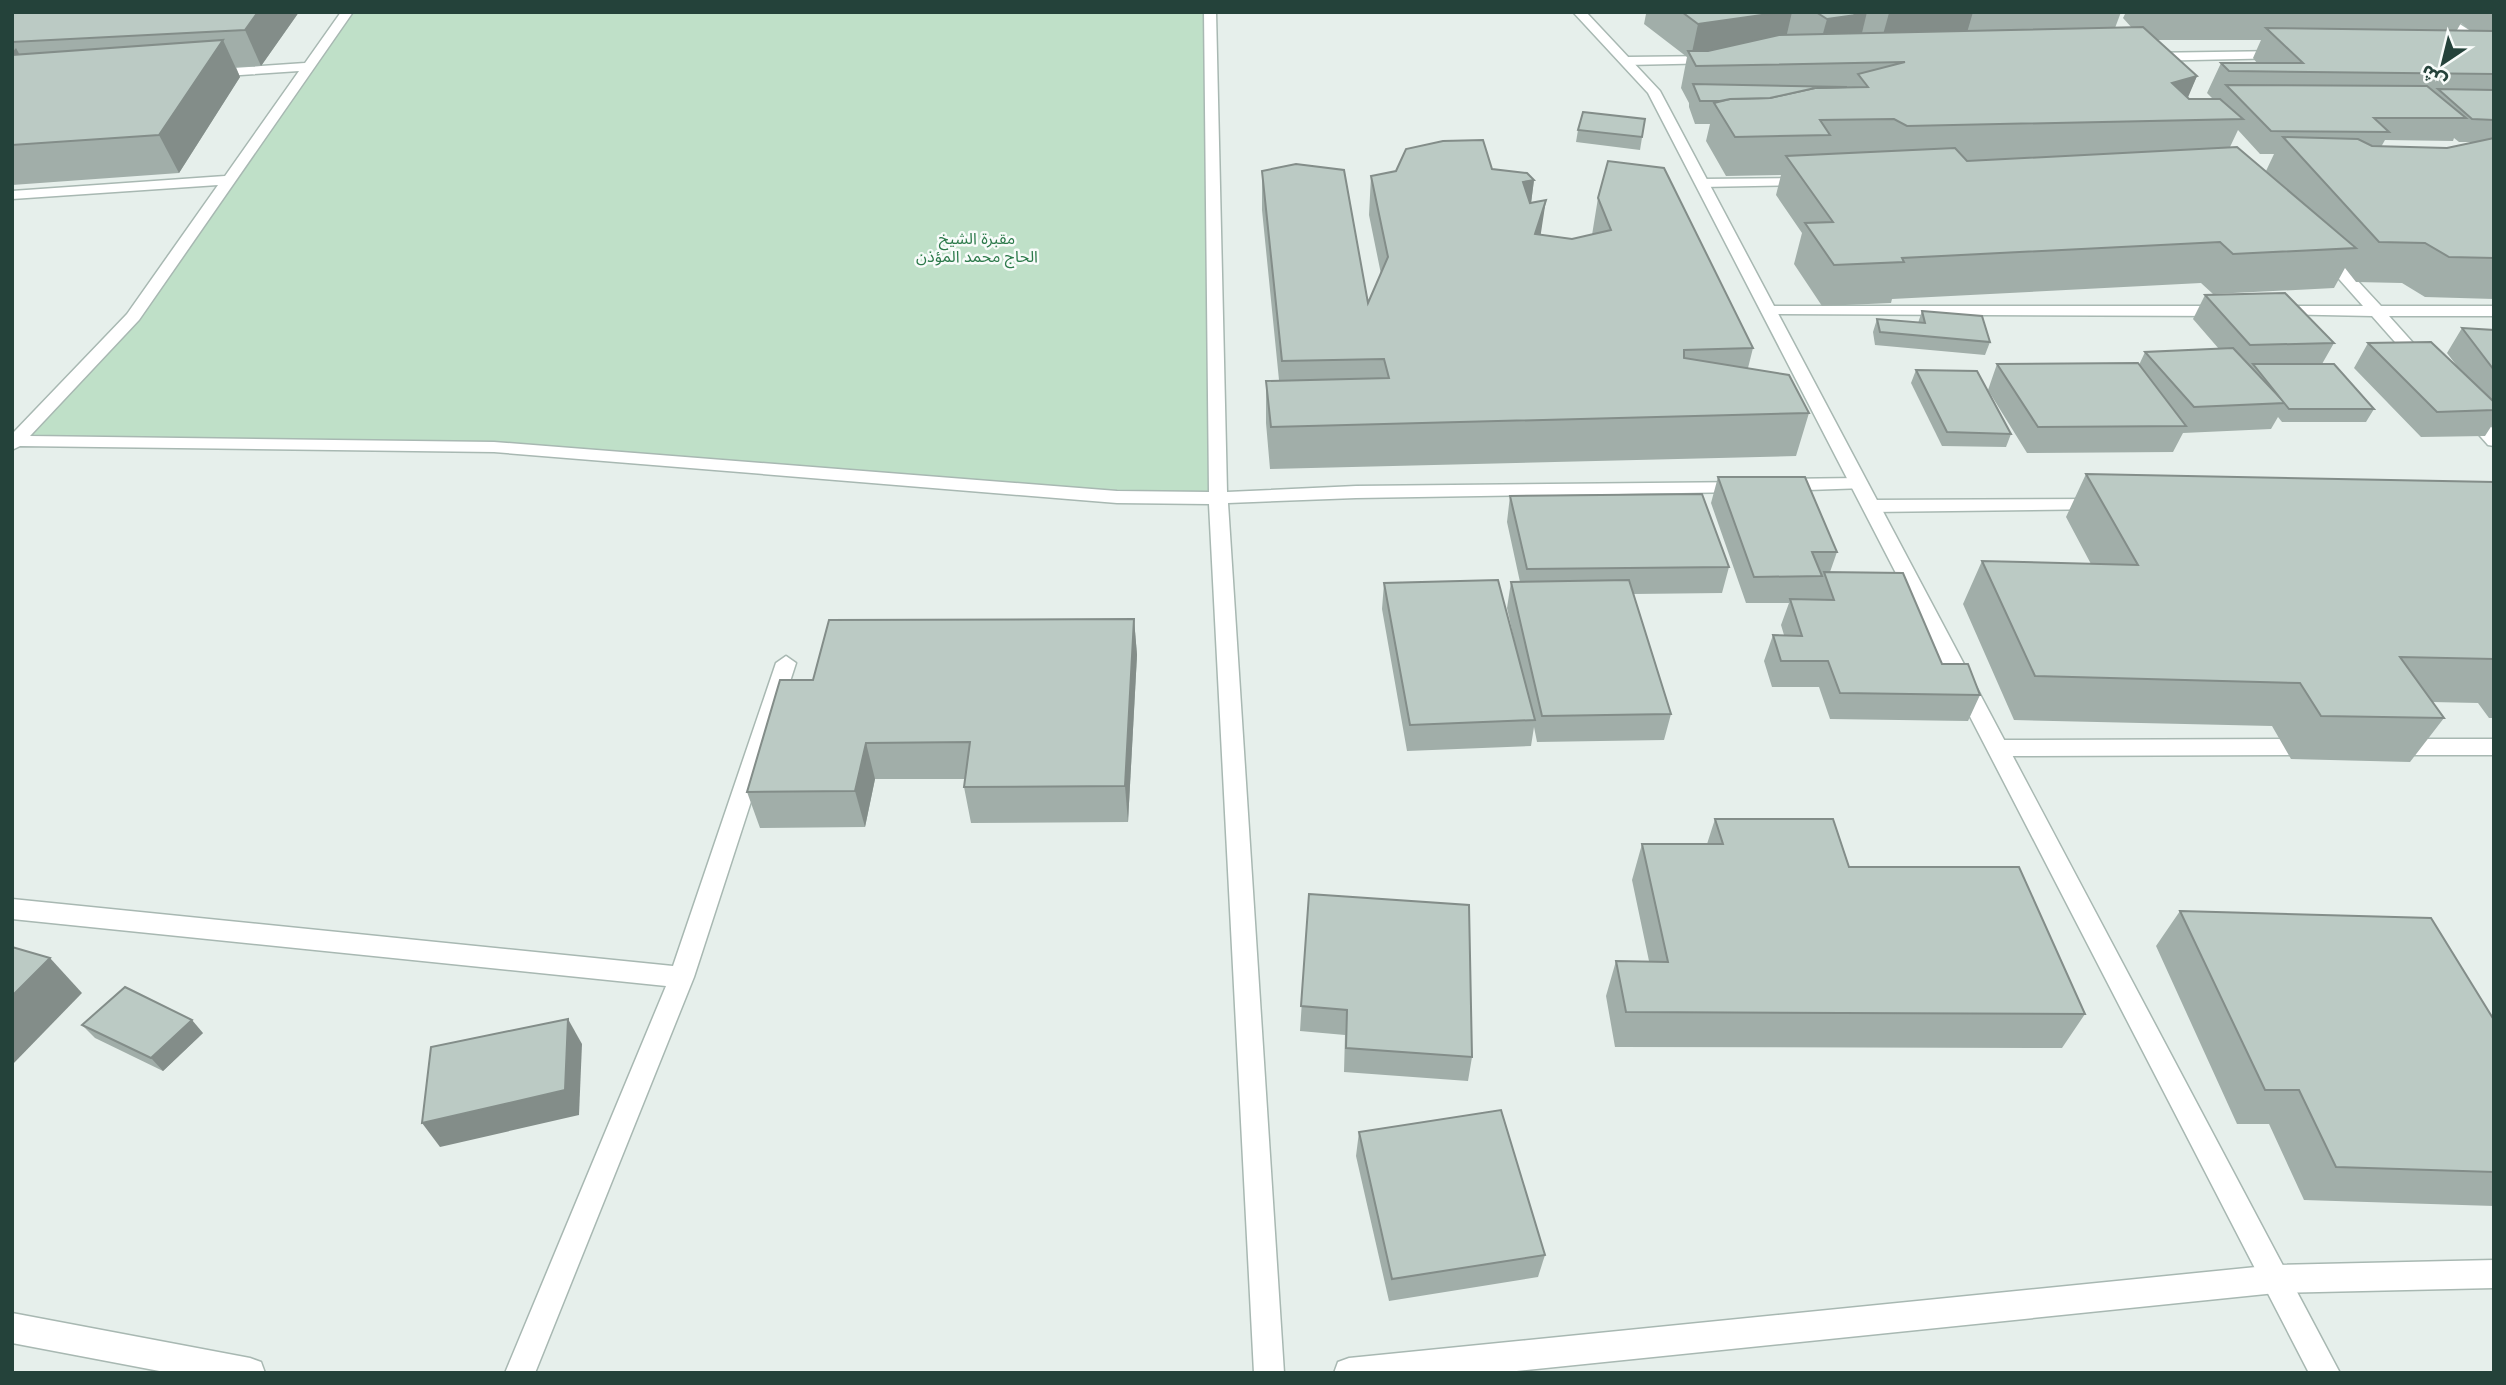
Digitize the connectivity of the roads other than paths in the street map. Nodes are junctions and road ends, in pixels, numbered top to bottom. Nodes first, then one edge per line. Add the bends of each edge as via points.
1 (347, 12) edge
2 (1210, 12) edge
3 (1579, 12) edge
4 (2433, 12) edge
5 (2494, 53) edge
6 (2466, 54) edge
7 (2300, 55) edge
8 (1723, 60) edge
9 (1627, 61) junction
10 (309, 67) junction
11 (201, 74) edge
12 (2165, 77) edge
13 (229, 180) junction
14 (1827, 181) edge
15 (1702, 183) junction
16 (12, 195) edge
17 (2311, 239) edge
18 (1769, 311) junction
19 (2377, 311) junction
20 (2494, 311) edge
21 (2431, 371) edge
22 (2458, 401) edge
23 (2494, 441) edge
24 (13, 442) edge
25 (1859, 484) junction
26 (1219, 498) junction
27 (2120, 505) edge
28 (1871, 506) junction
29 (786, 663) dead end
30 (2328, 747) edge
31 (2370, 747) edge
32 (2494, 747) edge
33 (1998, 748) junction
34 (12, 909) edge
35 (682, 977) junction
36 (2494, 1274) edge
37 (2276, 1279) junction
38 (12, 1328) edge
39 (250, 1373) edge
40 (520, 1373) edge
41 (1269, 1373) edge
42 (1349, 1373) edge
43 (2325, 1373) edge

1 - 10 street
2 - 26 street
3 - 9 street
4 - 5 street
5 - 6 street
7 - 12 street via 2139,54
8 - 9 street
9 - 15 street via 1654,91
10 - 11 street
10 - 13 street
13 - 16 street
13 - 24 street via 133,317
14 - 15 street
15 - 18 street
17 - 19 street
18 - 19 street
18 - 25 street
19 - 20 street
19 - 21 street
22 - 23 street
24 - 26 street via 494,447 1116,497
25 - 26 street
25 - 28 street
26 - 41 street
27 - 28 street
28 - 33 street
29 - 35 street
30 - 33 street
31 - 32 street
33 - 37 street
34 - 35 street
35 - 40 street
36 - 37 street
37 - 42 street
37 - 43 street
38 - 39 street

